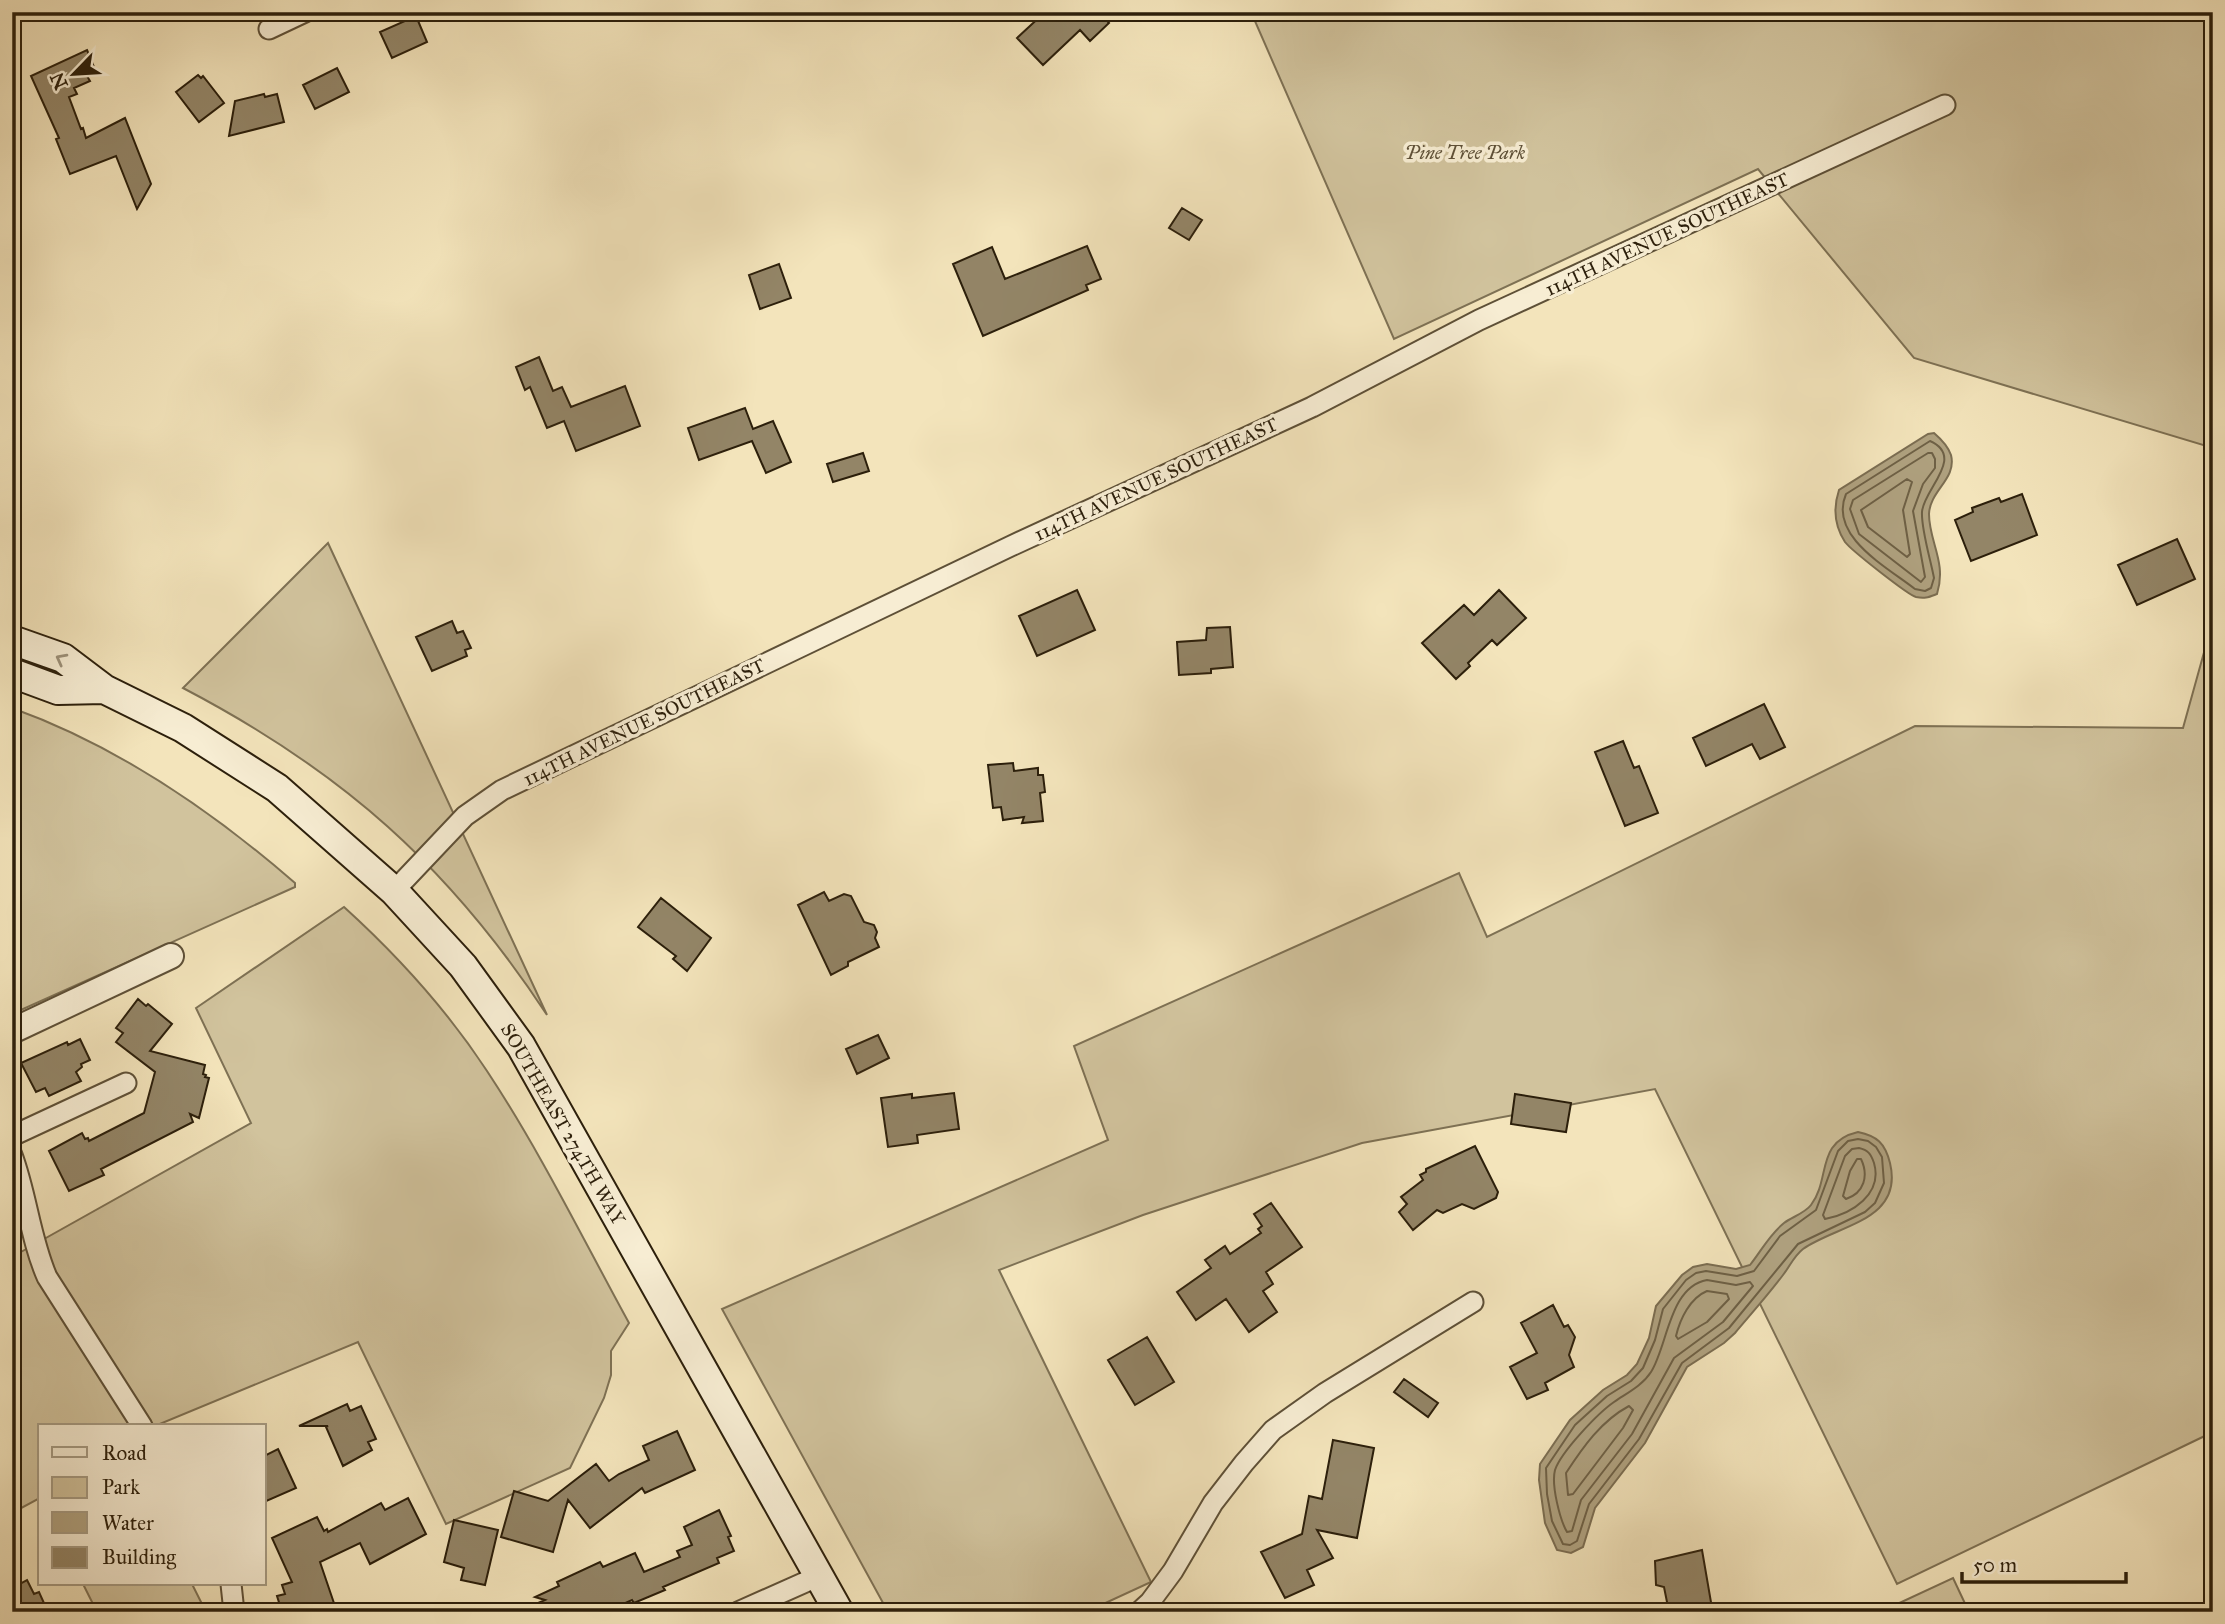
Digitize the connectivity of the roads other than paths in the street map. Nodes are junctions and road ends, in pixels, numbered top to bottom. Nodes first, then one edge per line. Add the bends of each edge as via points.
1 (305, 12) edge
2 (269, 29) dead end
3 (1945, 105) dead end
4 (12, 640) edge
5 (12, 673) edge
6 (104, 689) junction
7 (394, 891) junction
8 (171, 956) dead end
9 (12, 1031) edge
10 (126, 1083) dead end
11 (12, 1136) edge
12 (12, 1155) edge
13 (1473, 1302) dead end
14 (141, 1424) edge
15 (819, 1576) junction
16 (230, 1586) edge
17 (234, 1612) edge
18 (738, 1612) edge
19 (839, 1612) edge
20 (1139, 1612) edge

1 - 2 street
3 - 7 street, 114TH AVENUE SOUTHEAST via 1479,320 1312,407 502,790 465,816
6 -> 4 main road, SOUTHEAST 274TH WAY via 63,658
5 - 6 main road, SOUTHEAST 274TH WAY via 58,690
6 - 7 main road, SOUTHEAST 274TH WAY via 183,728 277,788
7 - 15 main road, SOUTHEAST 274TH WAY via 463,966 521,1046
8 - 9 street
10 - 11 street
12 - 14 street via 47,1277
13 - 20 street via 1273,1430 1213,1503 1173,1571
15 - 18 street
15 - 19 main road, SOUTHEAST 274TH WAY
16 - 17 street

